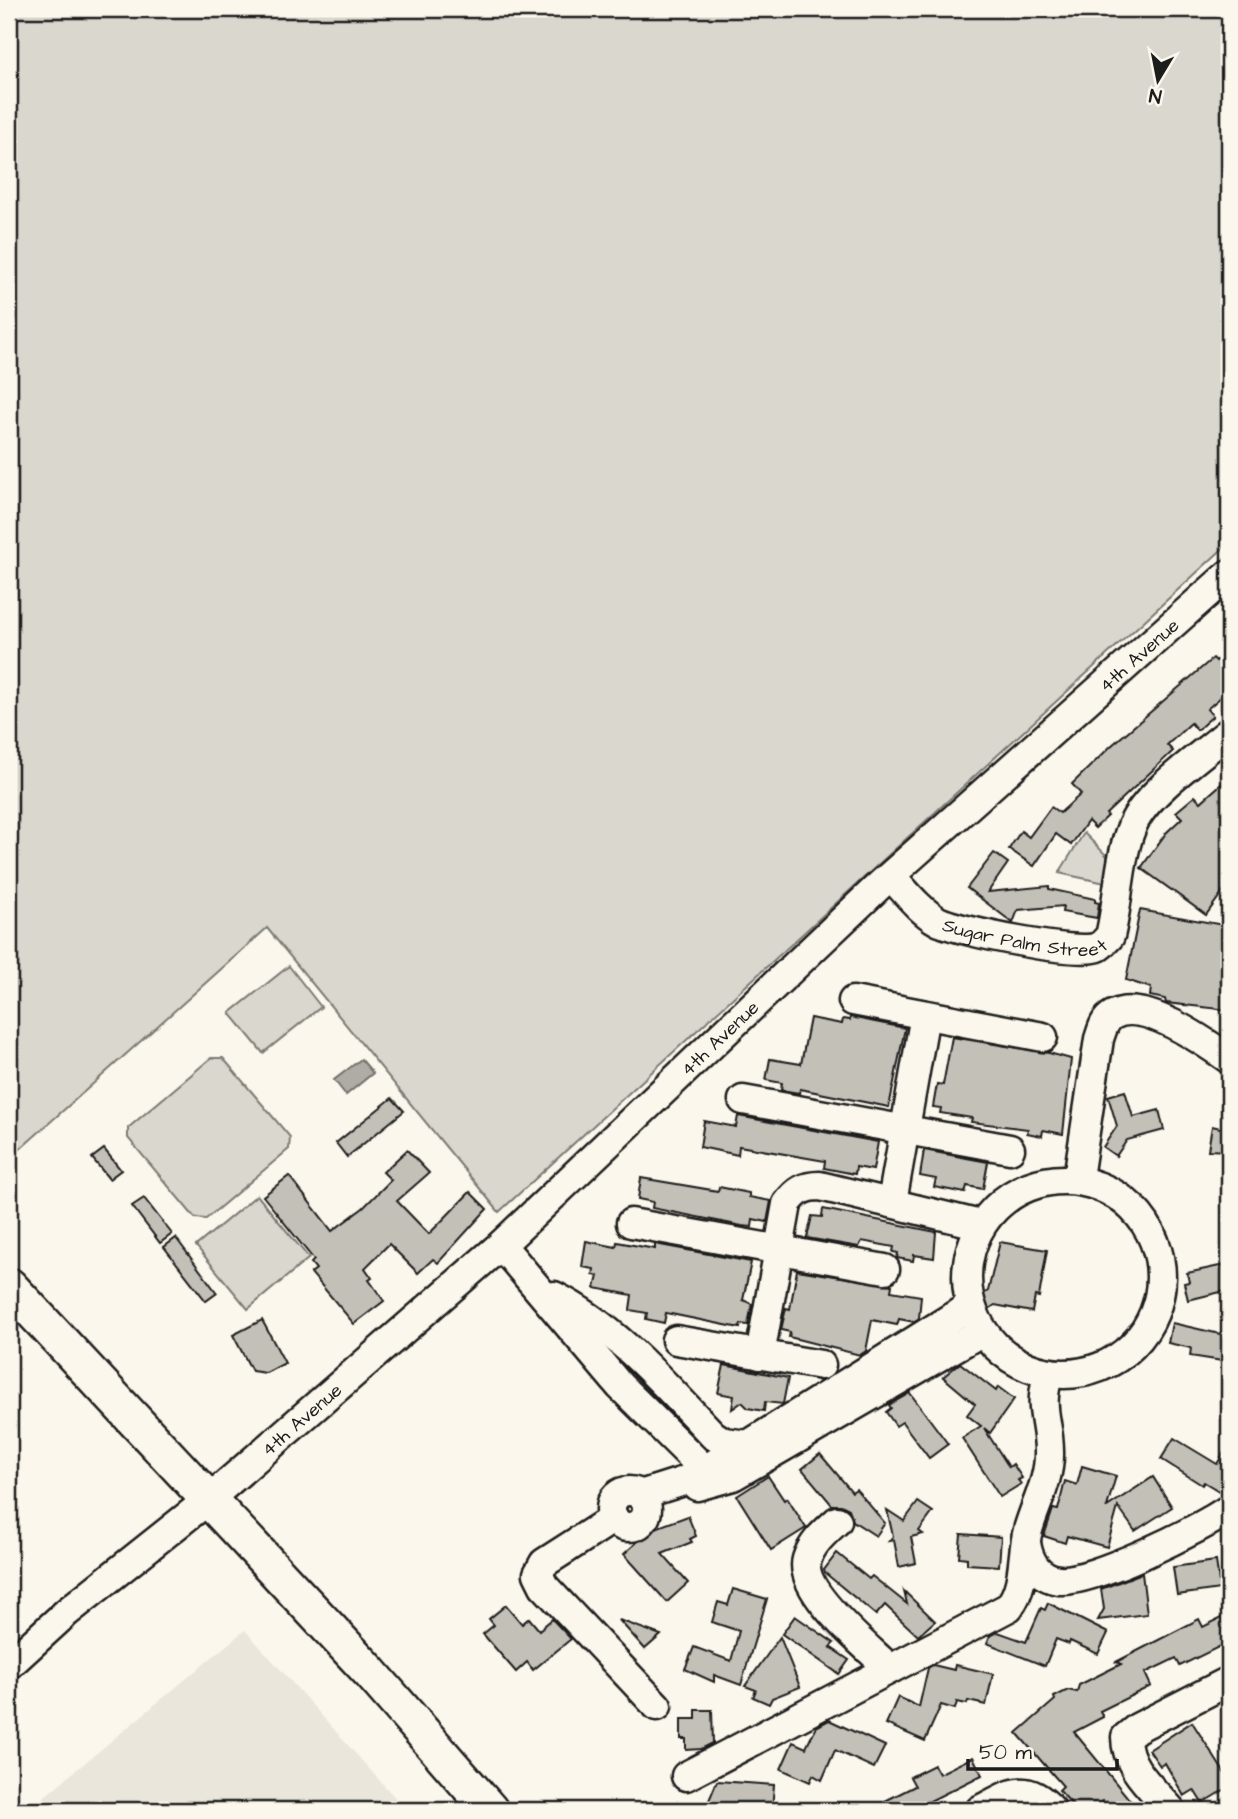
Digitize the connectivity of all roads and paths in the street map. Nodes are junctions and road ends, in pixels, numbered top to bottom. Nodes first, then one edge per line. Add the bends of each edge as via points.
1 (1229, 574) edge
2 (1229, 732) edge
3 (887, 880) junction
4 (853, 1001) dead end
5 (925, 1015) junction
6 (1043, 1037) dead end
7 (1229, 1059) edge
8 (743, 1100) dead end
9 (905, 1130) junction
10 (1010, 1149) dead end
11 (1078, 1178) junction
12 (892, 1202) junction
13 (632, 1223) dead end
14 (981, 1225) junction
15 (501, 1245) junction
16 (779, 1250) junction
17 (886, 1269) dead end
18 (538, 1288) junction
19 (15, 1300) edge
20 (970, 1306) junction
21 (983, 1331) junction
22 (676, 1340) dead end
23 (760, 1355) junction
24 (821, 1365) dead end
25 (1049, 1373) junction
26 (748, 1445) junction
27 (704, 1469) junction
28 (733, 1476) junction
29 (643, 1499) junction
30 (208, 1500) junction
31 (1229, 1509) edge
32 (837, 1521) dead end
33 (1026, 1543) junction
34 (1085, 1576) junction
35 (1009, 1608) junction
36 (9, 1665) edge
37 (890, 1669) junction
38 (1229, 1681) edge
39 (657, 1706) dead end
40 (686, 1776) dead end
41 (490, 1810) edge
42 (979, 1810) edge
43 (1052, 1810) edge
44 (1171, 1810) edge

1 - 3 street, 4th Avenue
2 - 3 street, Sugar Palm Street via 1136,819 1110,936 1098,947 1085,950 999,936 938,920
3 - 15 street, 4th Avenue
4 - 5 street
5 - 6 street
5 - 9 street
7 - 11 street via 1171,1023 1126,1011 1112,1016 1099,1039
8 - 9 street
9 - 10 street
9 - 12 street
11 - 14 street via 1048,1181 1016,1192
11 - 25 street via 1111,1192 1136,1211 1153,1237 1161,1268 1160,1299 1148,1328 1128,1352 1101,1368 1070,1375
12 - 14 street
12 - 16 street via 807,1186 787,1204
13 - 16 street
14 - 20 street via 966,1273
15 - 18 street
15 - 30 street, 4th Avenue
16 - 17 street
16 - 23 street
18 - 26 street via 579,1309 627,1349 713,1435 724,1443
18 - 27 street via 620,1385
19 - 30 main road
20 - 21 street
20 - 26 street
21 - 25 street via 1009,1358
21 - 28 street
22 - 23 street
23 - 24 street
25 - 33 street via 1041,1408 1049,1463
26 - 27 street
27 - 28 street via 722,1477
27 - 29 street
28 - 29 street
29 - 39 street via 646,1515 639,1524 628,1527 614,1518 544,1563 538,1574 544,1586
30 - 36 street, 4th Avenue via 67,1612
30 - 41 main road via 370,1672
31 - 34 street via 1173,1541
32 - 37 street via 816,1542 806,1572 820,1600
33 - 34 street via 1028,1557 1042,1573 1062,1580
33 - 35 street via 1020,1588
34 - 35 street
35 - 37 street
37 - 40 street
38 - 44 street via 1126,1737 1132,1765
42 - 43 street via 1016,1792 1026,1792

